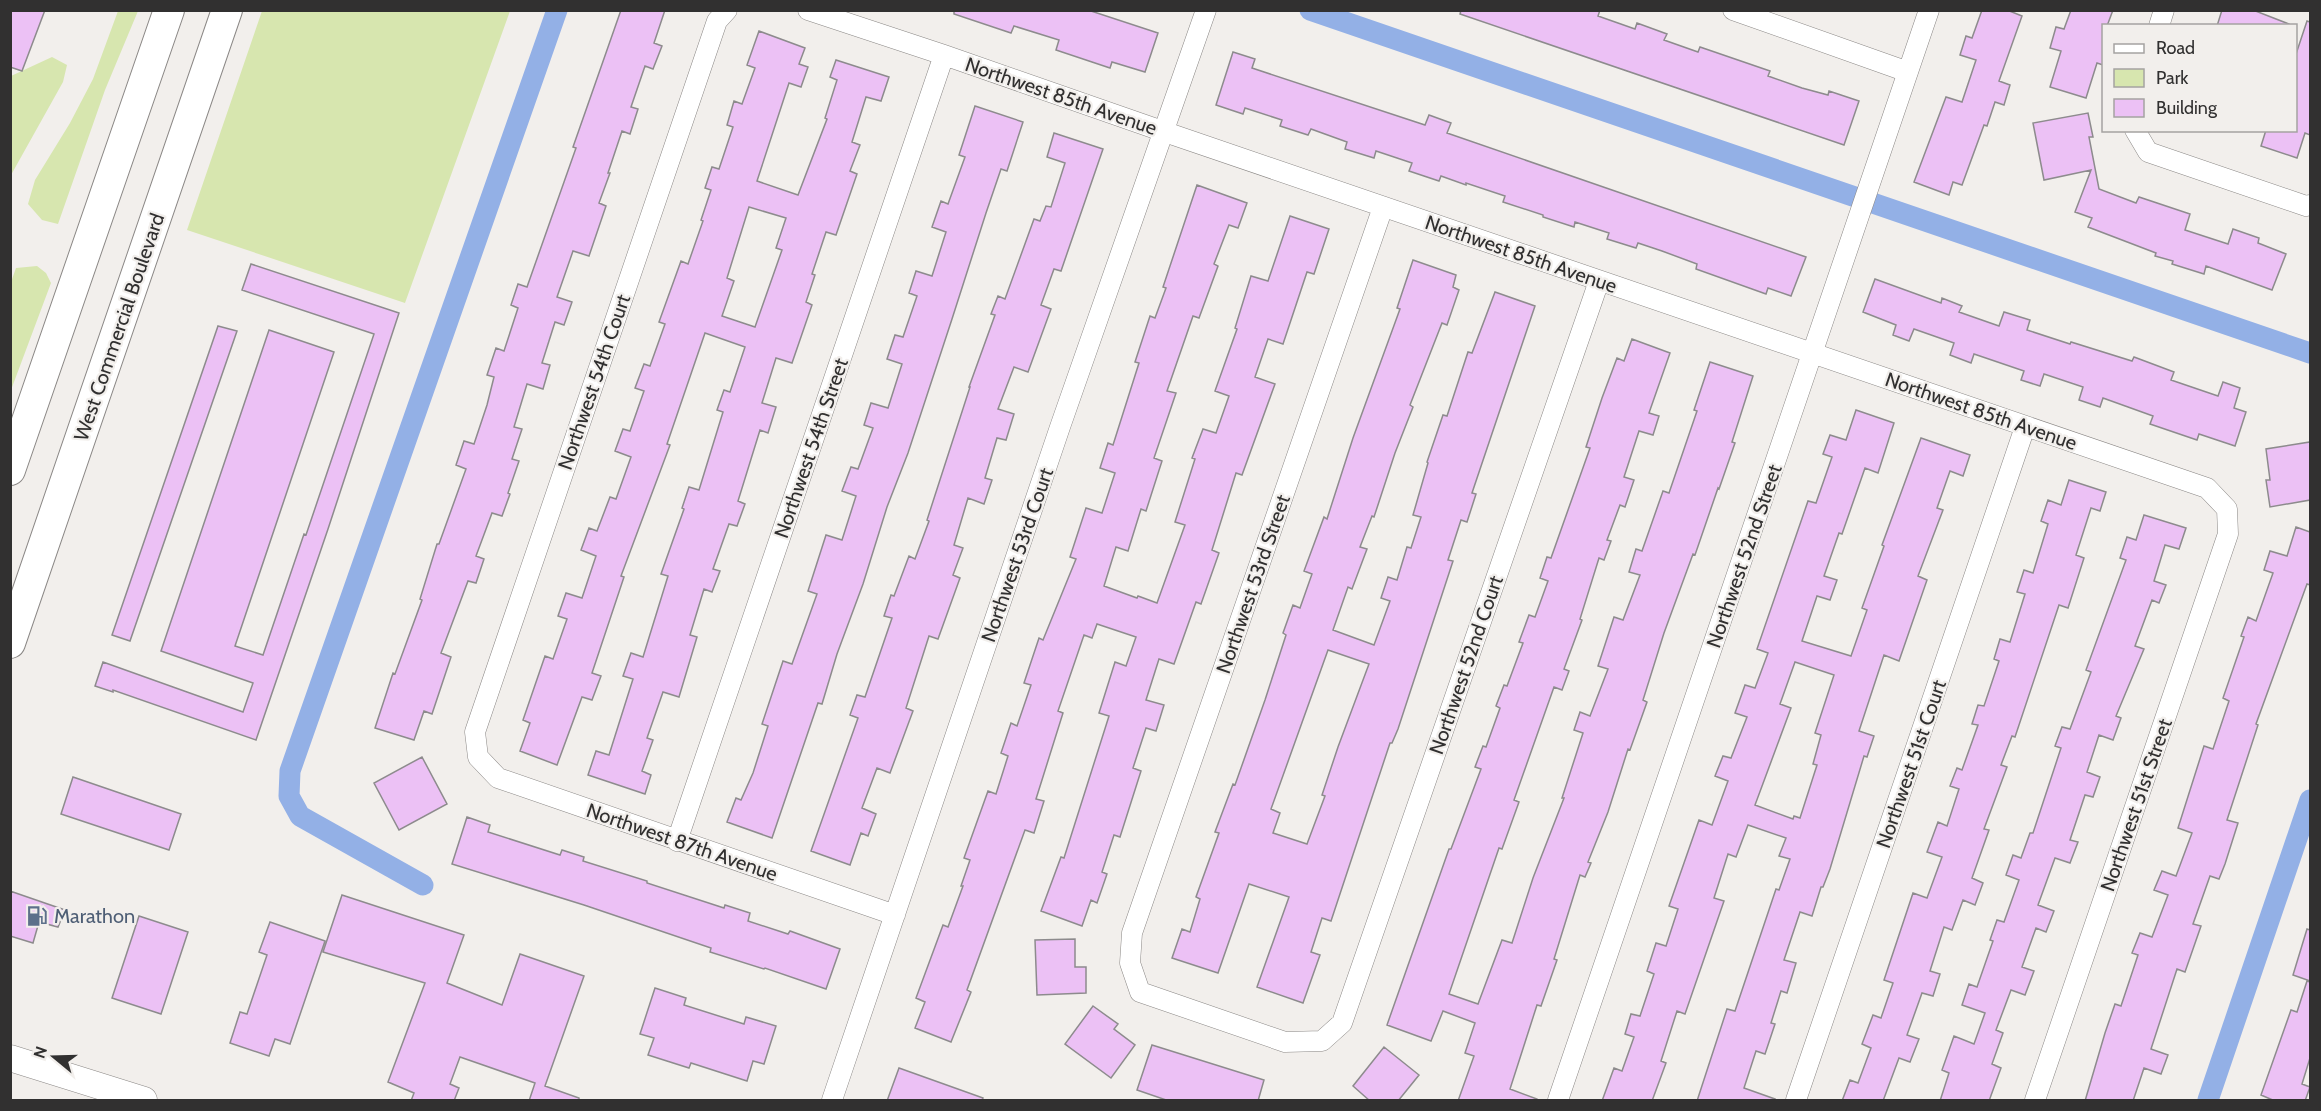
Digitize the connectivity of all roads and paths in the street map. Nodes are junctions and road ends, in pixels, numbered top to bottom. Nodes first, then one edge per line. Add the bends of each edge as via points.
1 (168, 10) edge
2 (227, 10) edge
3 (727, 10) edge
4 (808, 10) edge
5 (1206, 10) edge
6 (1733, 10) edge
7 (1929, 10) edge
8 (944, 55) junction
9 (1908, 72) junction
10 (1165, 132) junction
11 (2136, 132) edge
12 (2310, 205) edge
13 (1383, 207) junction
14 (1599, 281) junction
15 (1813, 353) junction
16 (2025, 427) junction
17 (10, 470) edge
18 (2227, 508) joint
19 (10, 643) edge
20 (478, 757) joint
21 (677, 841) junction
22 (895, 915) junction
23 (1322, 1041) joint
24 (10, 1058) edge
25 (144, 1101) edge
26 (831, 1101) edge
27 (1558, 1101) edge
28 (1796, 1101) edge
29 (2035, 1101) edge

1 - 17 highway
2 - 19 highway, West Commercial Boulevard
3 - 20 street, Northwest 54th Court via 717,21 475,732
4 - 8 street, Northwest 85th Avenue
5 - 10 street, Northwest 53rd Court
6 - 9 street
7 - 9 street, Northwest 52nd Street
8 - 10 street, Northwest 85th Avenue
8 - 21 street, Northwest 54th Street
9 - 15 street, Northwest 52nd Street
10 - 13 street, Northwest 85th Avenue
10 - 22 street, Northwest 53rd Court via 1056,438
11 - 12 street via 2148,152
13 - 14 street, Northwest 85th Avenue
13 - 23 street, Northwest 53rd Street via 1132,933 1130,963 1140,992 1285,1042
14 - 15 street, Northwest 85th Avenue
14 - 23 street, Northwest 52nd Court via 1342,1023
15 - 16 street, Northwest 85th Avenue
15 - 27 street, Northwest 52nd Street
16 - 18 street, Northwest 85th Avenue via 2207,488
16 - 28 street, Northwest 51st Court
18 - 29 street, Northwest 51st Street via 2228,534
20 - 21 street, Northwest 87th Avenue via 498,778
21 - 22 street, Northwest 87th Avenue
22 - 26 street, Northwest 53rd Court
24 - 25 main road

